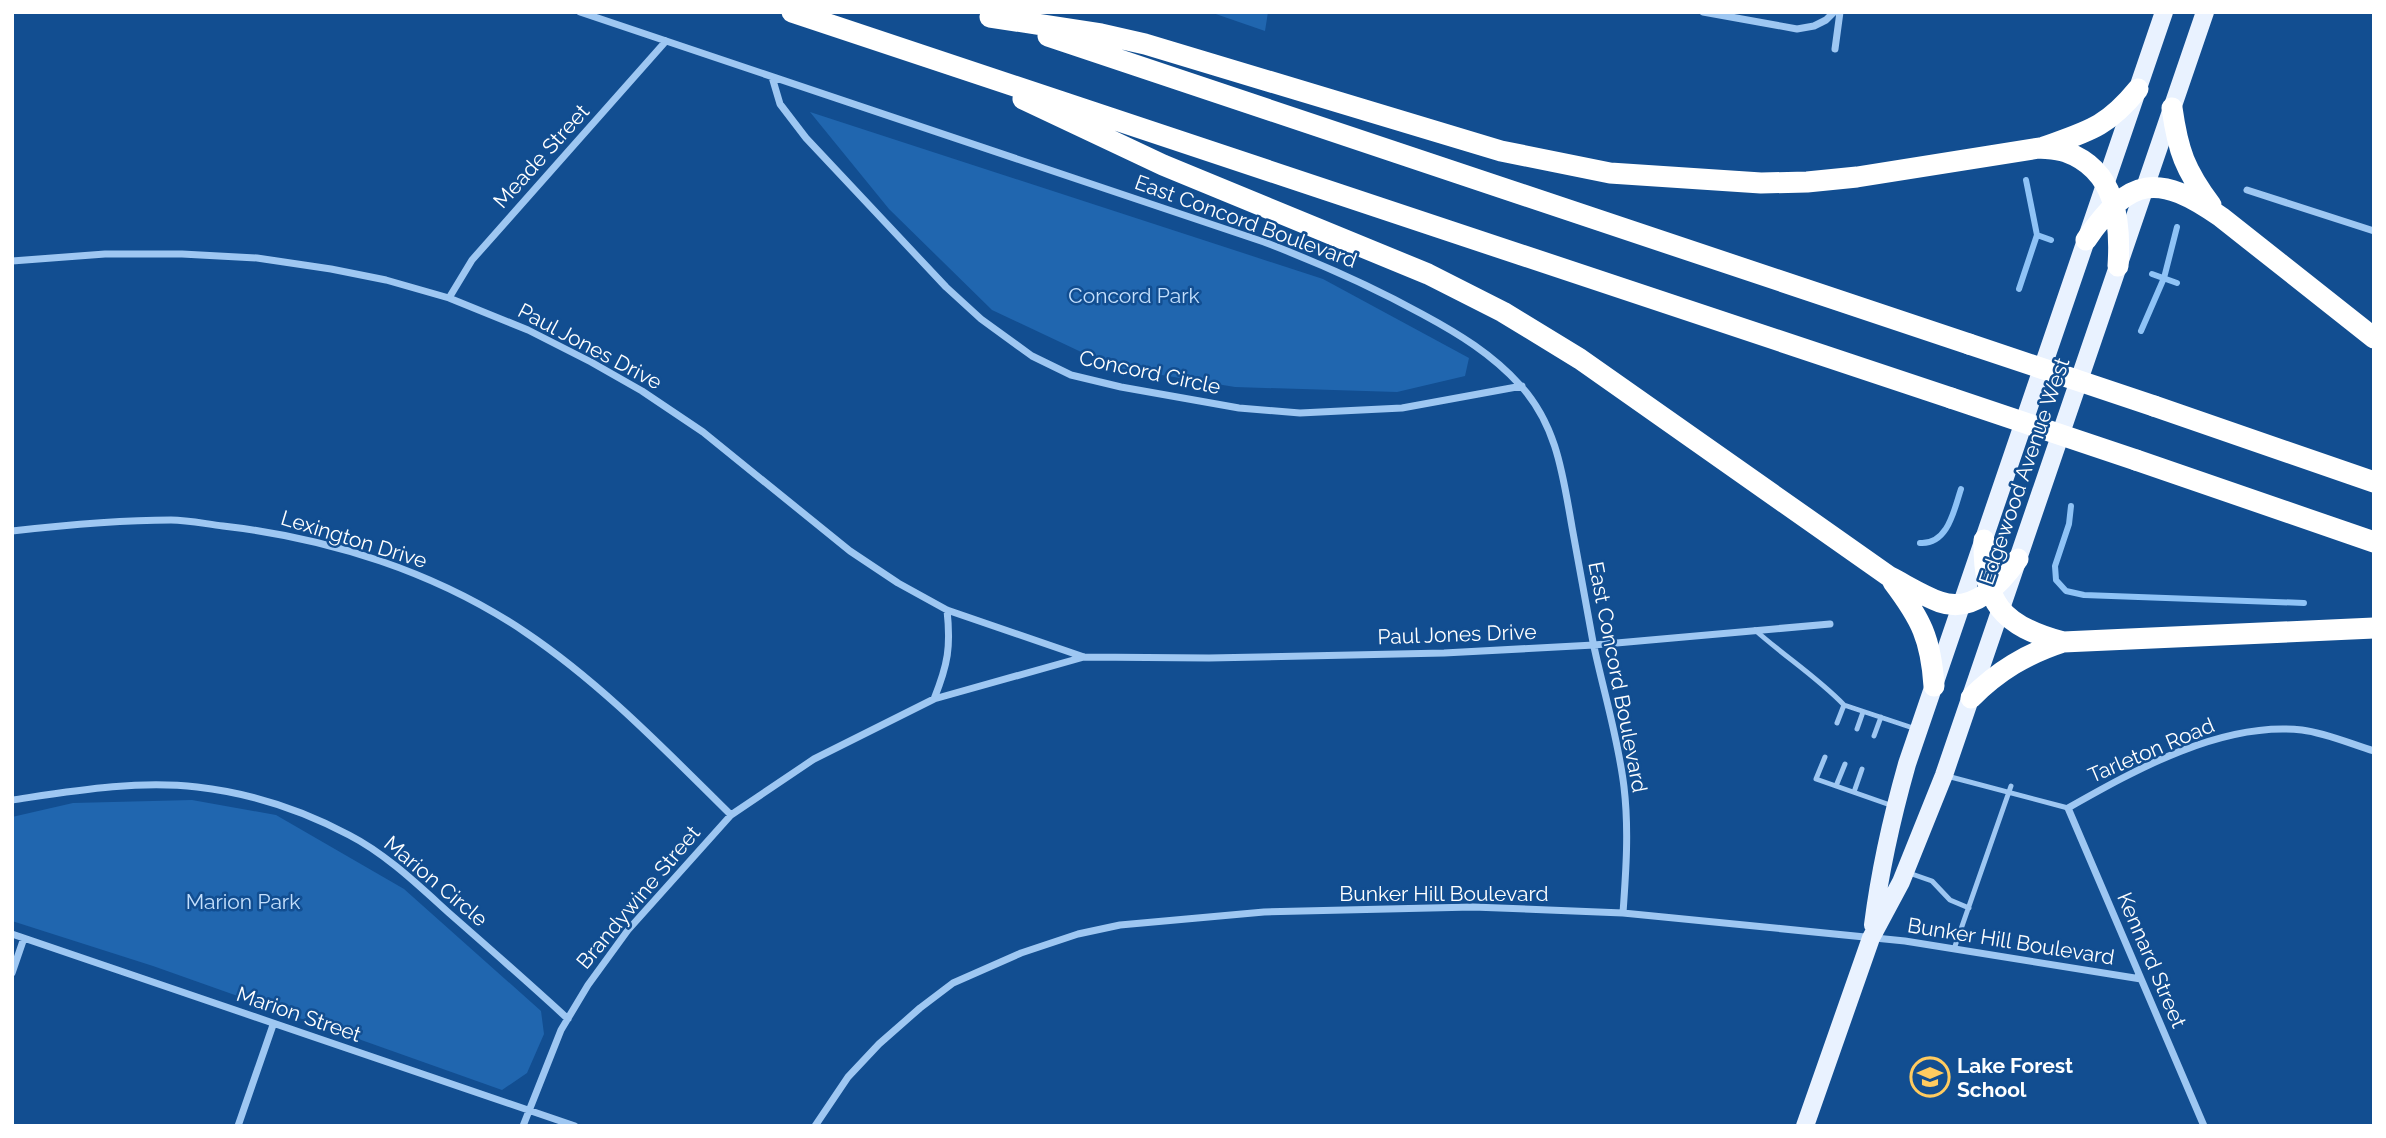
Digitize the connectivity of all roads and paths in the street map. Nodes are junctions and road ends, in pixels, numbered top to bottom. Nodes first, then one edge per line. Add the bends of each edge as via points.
1 (580, 12) edge
2 (792, 12) edge
3 (1703, 12) edge
4 (1833, 12) edge
5 (1840, 12) edge
6 (2164, 12) edge
7 (2204, 12) edge
8 (983, 15) edge
9 (666, 41) junction
10 (1835, 49) dead end
11 (972, 71) junction
12 (772, 77) junction
13 (2138, 89) junction
14 (2172, 108) junction
15 (2039, 148) junction
16 (2144, 188) junction
17 (2246, 190) dead end
18 (2110, 194) junction
19 (2221, 218) junction
20 (2374, 231) edge
21 (2086, 240) joint
22 (12, 261) edge
23 (2118, 266) junction
24 (449, 298) junction
25 (2374, 338) edge
26 (1522, 386) junction
27 (2374, 482) edge
28 (12, 531) edge
29 (1984, 540) junction
30 (2374, 542) edge
31 (2018, 559) junction
32 (1890, 577) junction
33 (1990, 591) junction
34 (1962, 603) junction
35 (947, 610) junction
36 (2001, 611) junction
37 (1830, 624) dead end
38 (2374, 628) edge
39 (1755, 631) junction
40 (2063, 642) junction
41 (1594, 645) junction
42 (1084, 657) junction
43 (1934, 685) junction
44 (1971, 698) junction
45 (934, 699) junction
46 (1844, 705) junction
47 (1863, 712) junction
48 (1881, 718) junction
49 (1837, 723) dead end
50 (1857, 729) dead end
51 (1919, 730) junction
52 (1874, 736) dead end
53 (2374, 751) edge
54 (1825, 757) dead end
55 (1844, 764) dead end
56 (1862, 769) dead end
57 (1944, 775) junction
58 (1836, 786) junction
59 (2011, 786) dead end
60 (771, 788) joint
61 (1854, 792) junction
62 (2008, 794) junction
63 (12, 800) edge
64 (1895, 807) junction
65 (2067, 808) junction
66 (731, 815) junction
67 (1906, 872) junction
68 (1969, 908) junction
69 (1623, 913) junction
70 (12, 934) edge
71 (24, 938) junction
72 (1871, 938) junction
73 (1954, 949) junction
74 (12, 973) edge
75 (2141, 979) junction
76 (568, 1019) junction
77 (273, 1025) junction
78 (528, 1110) junction
79 (239, 1126) edge
80 (523, 1126) edge
81 (575, 1126) edge
82 (815, 1126) edge
83 (1805, 1126) edge
84 (2204, 1126) edge

1 - 9 street, East Concord Boulevard
2 - 11 highway
3 - 4 street via 1797,29 1814,26
5 - 10 street
6 - 13 main road
7 - 14 main road, Edgewood Avenue West
8 - 15 highway via 1145,44 1501,151 1610,173 1807,182
8 - 27 highway, bridge
9 - 12 street, East Concord Boulevard
9 - 24 street, Meade Street via 472,260
11 - 30 highway, bridge
11 - 32 highway via 1163,165 1428,274 1503,312 1580,359
12 - 26 street, East Concord Boulevard via 1323,264 1466,338
12 - 26 street, Concord Circle via 780,104 806,138 946,287 1032,356 1071,374 1239,408 1300,413 1402,408
13 - 15 highway via 2106,121
13 - 18 main road
14 - 16 main road, Edgewood Avenue West
14 - 19 highway via 2180,154
15 - 18 highway via 2081,160 2095,171
16 - 18 highway
16 - 19 highway via 2178,191
16 - 23 main road, Edgewood Avenue West
17 - 20 street
18 - 21 highway
18 - 23 highway via 2120,241
19 - 25 highway
21 - 29 main road, Edgewood Avenue West
22 - 24 street, Paul Jones Drive via 105,254 257,258 386,280
23 - 31 main road, Edgewood Avenue West
24 - 35 street, Paul Jones Drive via 528,330 642,391 703,432 850,551
26 - 41 street, East Concord Boulevard via 1545,420 1560,461
28 - 66 street, Lexington Drive via 173,520 266,531 402,568 457,593 543,645 649,734
29 - 33 highway via 1983,562
29 - 34 main road, Edgewood Avenue West
31 - 33 highway
31 - 36 main road, Edgewood Avenue West
32 - 34 highway via 1942,603
32 - 43 highway via 1927,636
33 - 34 highway
33 - 36 highway
34 - 43 main road, Edgewood Avenue West
35 - 42 street, Paul Jones Drive
35 - 45 street via 946,669
36 - 40 highway via 2026,630
36 - 44 main road, Edgewood Avenue West
37 - 39 street, Paul Jones Drive
38 - 40 highway
39 - 41 street, Paul Jones Drive
39 - 46 lane
40 - 44 highway via 2009,665
41 - 42 street, Paul Jones Drive via 1403,654
41 - 69 street, East Concord Boulevard via 1624,786 1628,840
42 - 45 street, Paul Jones Drive
43 - 51 main road, Edgewood Avenue West
44 - 57 main road, Edgewood Avenue West
45 - 60 street, Paul Jones Drive via 814,759
46 - 47 lane
46 - 49 lane
47 - 48 lane
47 - 50 lane
48 - 51 lane
48 - 52 lane
51 - 64 main road, Edgewood Avenue West
53 - 65 street, Tarleton Road via 2304,730 2250,731 2187,750
54 - 58 lane via 1816,779
55 - 58 lane
56 - 61 lane
57 - 62 lane
57 - 67 main road, Edgewood Avenue West
58 - 61 lane
59 - 62 lane
60 - 66 street, Brandywine Street
61 - 64 lane
62 - 65 lane
62 - 68 lane
63 - 76 street, Marion Circle via 84,789 161,785 266,800 303,814 351,836 401,870
64 - 72 main road, Edgewood Avenue West
65 - 75 street, Kennard Street
66 - 76 street, Brandywine Street via 628,930
67 - 68 lane via 1932,881 1950,900
67 - 72 main road, Edgewood Avenue West
68 - 73 lane
69 - 72 street, Bunker Hill Boulevard
69 - 82 street, Bunker Hill Boulevard via 1473,907 1265,912 1120,925 1078,934 953,983 879,1044 848,1077
70 - 71 street, Marion Street
71 - 74 street
71 - 77 street, Marion Street
72 - 73 street, Bunker Hill Boulevard
72 - 83 main road, Edgewood Avenue West
73 - 75 street, Bunker Hill Boulevard
75 - 84 street, Kennard Street
76 - 78 street, Brandywine Street
77 - 78 street, Marion Street
77 - 79 street
78 - 80 street, Brandywine Street
78 - 81 street, Marion Street

